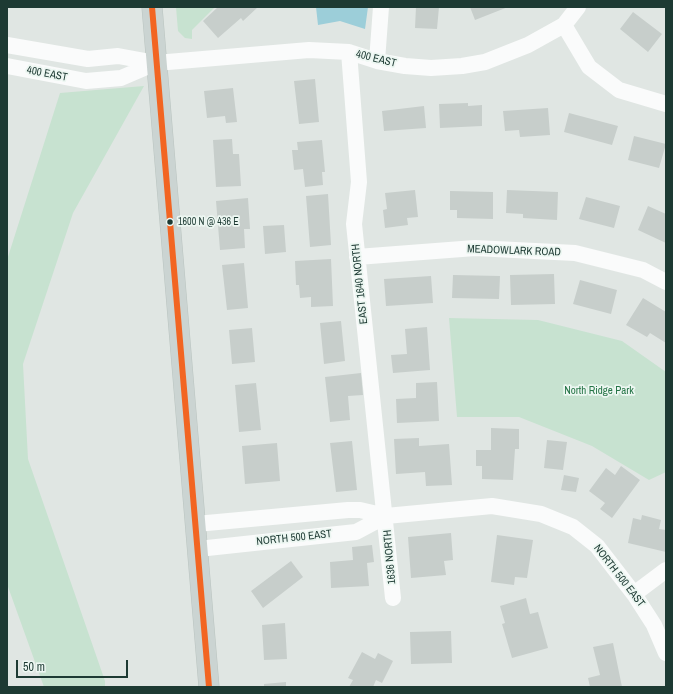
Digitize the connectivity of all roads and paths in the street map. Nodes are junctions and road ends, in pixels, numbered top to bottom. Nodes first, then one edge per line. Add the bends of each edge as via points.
1 (152, 7) edge
2 (382, 7) edge
3 (578, 7) edge
4 (564, 25) junction
5 (7, 45) edge
6 (349, 52) junction
7 (377, 61) junction
8 (156, 63) junction
9 (7, 66) edge
10 (666, 104) edge
11 (357, 256) junction
12 (666, 282) edge
13 (386, 516) junction
14 (196, 524) junction
15 (198, 549) junction
16 (666, 570) edge
17 (634, 594) junction
18 (393, 598) dead end
19 (666, 653) edge
20 (209, 687) edge

1 - 8 main road
2 - 7 street
3 - 4 street, 400 EAST
4 - 7 street, 400 EAST via 507,55 485,62 431,68
4 - 10 street via 589,67 619,90
5 - 8 street, 400 EAST via 88,59 118,56
6 - 7 street, 400 EAST
6 - 8 street, 400 EAST via 309,50
6 - 11 street, EAST 1640 NORTH via 359,182 354,224
8 - 9 street, 400 EAST via 121,78 86,81
8 - 14 main road
11 - 12 street, MEADOWLARK ROAD via 475,248 575,253 643,270
11 - 13 street, EAST 1640 NORTH
13 - 14 street, NORTH 500 EAST via 348,510
13 - 15 street, NORTH 500 EAST via 356,532
13 - 17 street, NORTH 500 EAST via 492,506 541,514 573,527 598,546
13 - 18 street, 1636 NORTH
14 - 15 main road
15 - 20 main road
16 - 17 street
17 - 19 street, NORTH 500 EAST via 654,625

